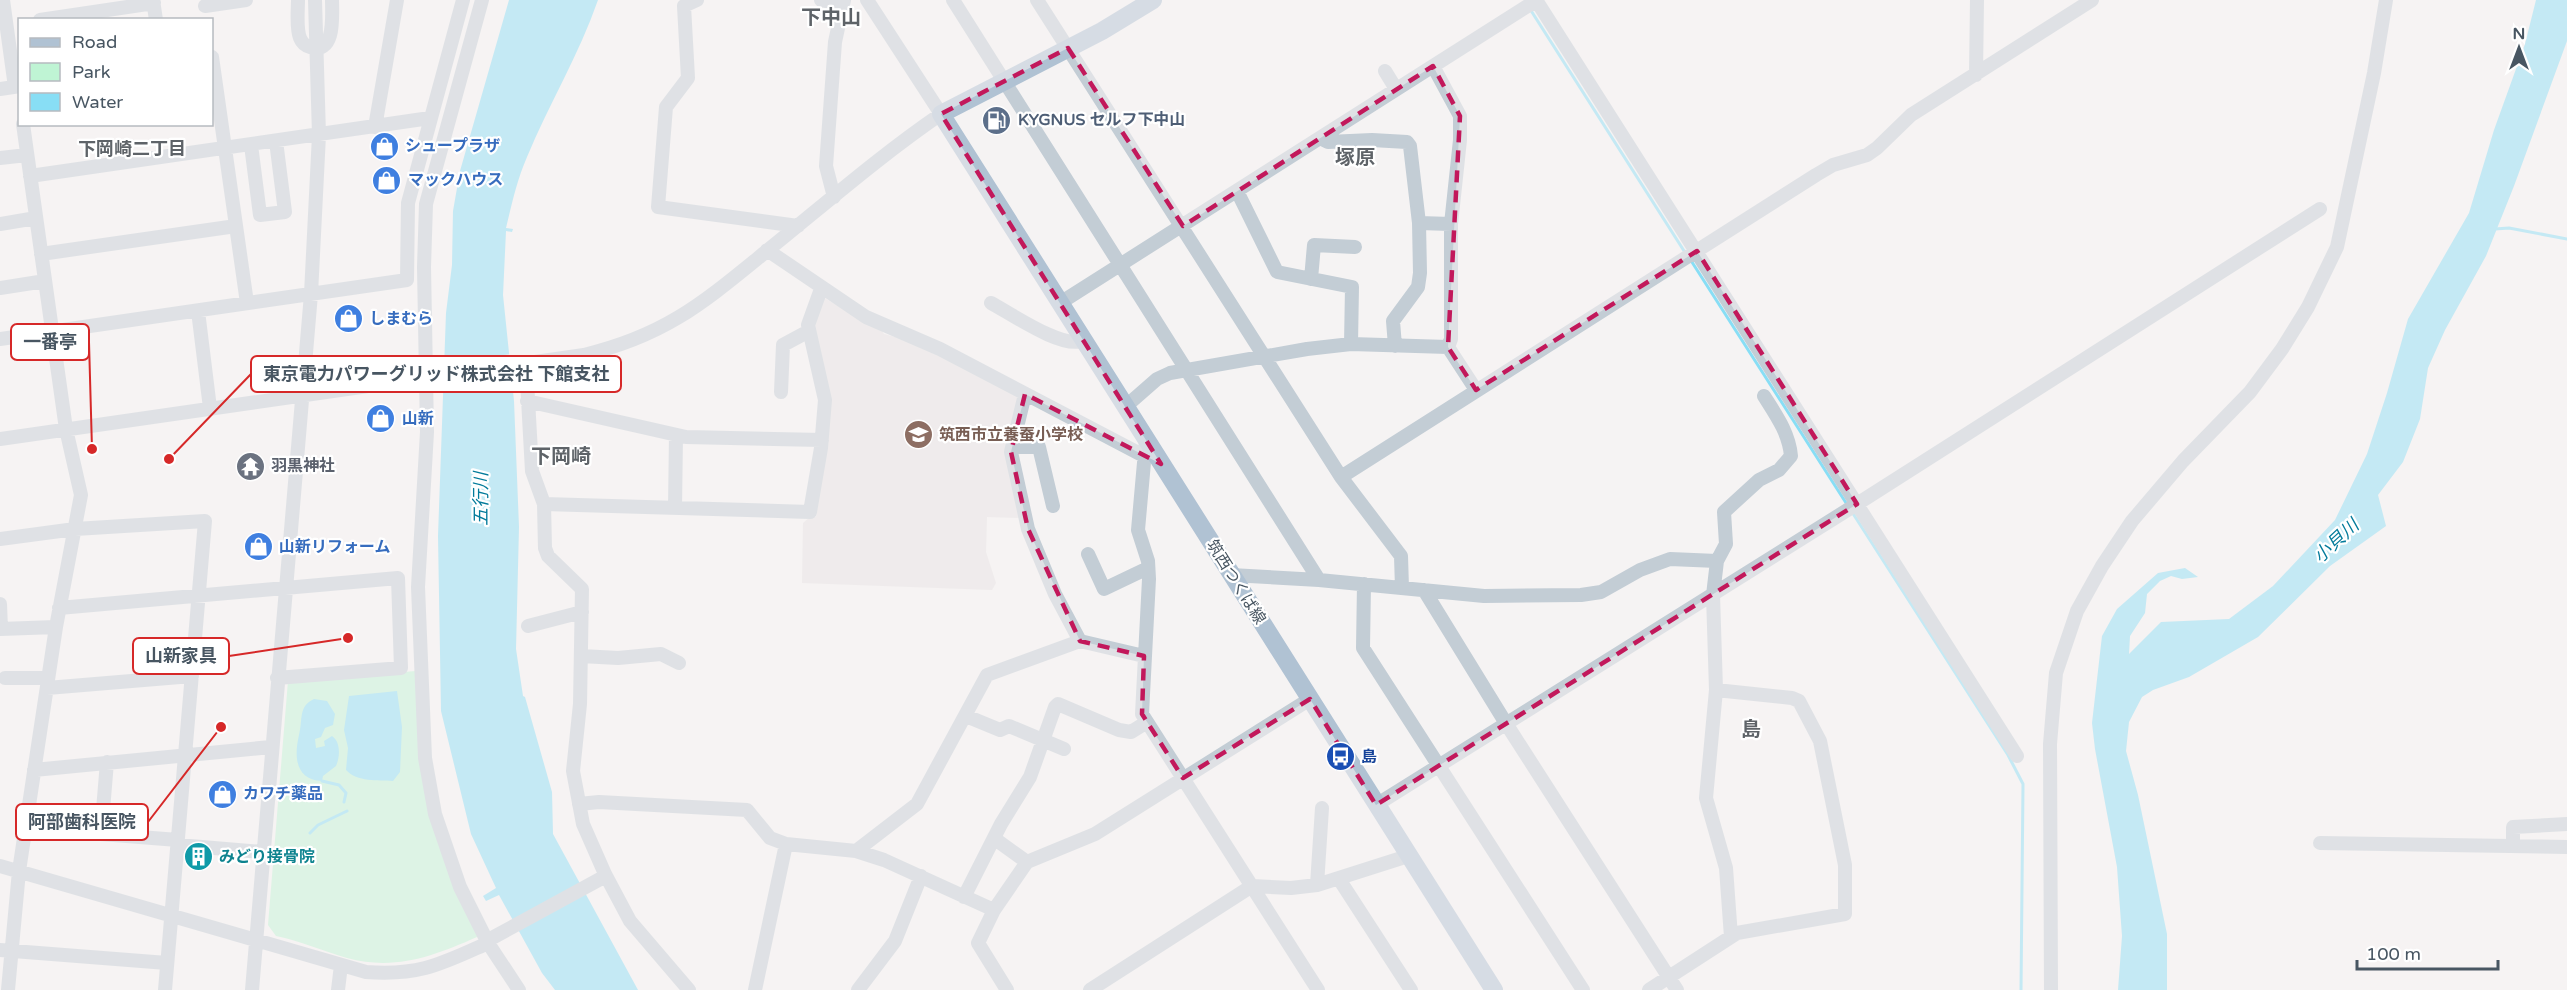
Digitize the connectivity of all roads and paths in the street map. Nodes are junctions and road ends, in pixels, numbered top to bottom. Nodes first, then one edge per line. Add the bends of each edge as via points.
1 (3, 0) edge
2 (246, 0) edge
3 (298, 0) edge
4 (315, 0) edge
5 (332, 0) edge
6 (397, 0) edge
7 (463, 0) edge
8 (482, 0) edge
9 (697, 0) edge
10 (821, 0) edge
11 (867, 0) edge
12 (952, 0) edge
13 (1037, 0) edge
14 (1153, 0) edge
15 (1977, 0) edge
16 (2386, 0) edge
17 (154, 1) edge
18 (2090, 1) edge
19 (843, 2) edge
20 (1533, 2) edge
21 (88, 6) edge
22 (205, 9) edge
23 (47, 18) edge
24 (156, 18) edge
25 (8, 24) edge
26 (1068, 48) junction
27 (316, 49) junction
28 (213, 64) edge
29 (1433, 66) junction
30 (1385, 71) dead end
31 (1976, 75) junction
32 (1004, 81) junction
33 (17, 86) edge
34 (0, 89) edge
35 (1396, 89) junction
36 (942, 114) junction
37 (23, 126) edge
38 (375, 127) junction
39 (435, 127) junction
40 (319, 135) junction
41 (1320, 138) junction
42 (276, 141) junction
43 (251, 145) junction
44 (225, 148) junction
45 (27, 154) junction
46 (0, 158) edge
47 (30, 176) junction
48 (1237, 191) junction
49 (834, 197) junction
50 (2320, 209) dead end
51 (261, 215) junction
52 (36, 218) junction
53 (236, 223) junction
54 (1419, 223) junction
55 (0, 224) edge
56 (1451, 224) junction
57 (798, 226) junction
58 (1183, 226) junction
59 (1355, 248) dead end
60 (767, 250) junction
61 (41, 254) junction
62 (1691, 254) junction
63 (1121, 266) junction
64 (1311, 279) junction
65 (45, 281) junction
66 (0, 288) edge
67 (821, 289) junction
68 (311, 294) junction
69 (247, 303) junction
70 (991, 303) dead end
71 (1060, 303) junction
72 (198, 310) junction
73 (52, 331) junction
74 (809, 331) junction
75 (0, 339) edge
76 (1083, 340) junction
77 (1351, 344) junction
78 (1395, 346) junction
79 (1448, 347) junction
80 (1263, 357) junction
81 (523, 364) junction
82 (1187, 370) junction
83 (430, 377) junction
84 (1476, 390) junction
85 (781, 392) dead end
86 (1025, 394) junction
87 (302, 396) junction
88 (1764, 396) dead end
89 (527, 400) junction
90 (1125, 407) junction
91 (210, 408) junction
92 (66, 429) junction
93 (676, 435) junction
94 (0, 439) edge
95 (822, 440) junction
96 (1012, 447) junction
97 (1145, 448) junction
98 (1341, 477) junction
99 (543, 504) junction
100 (1053, 506) dead end
101 (1852, 507) junction
102 (675, 508) junction
103 (75, 529) junction
104 (0, 539) edge
105 (1088, 554) dead end
106 (1717, 561) junction
107 (1148, 568) junction
108 (1231, 575) junction
109 (1319, 580) junction
110 (1364, 584) junction
111 (284, 588) junction
112 (1402, 588) junction
113 (1424, 590) junction
114 (1713, 595) junction
115 (200, 596) junction
116 (0, 604) edge
117 (59, 608) junction
118 (582, 612) junction
119 (528, 626) dead end
120 (56, 627) junction
121 (0, 629) edge
122 (1080, 641) junction
123 (581, 656) junction
124 (1144, 656) junction
125 (679, 663) dead end
126 (422, 667) junction
127 (401, 668) junction
128 (192, 676) junction
129 (5, 678) dead end
130 (277, 678) junction
131 (48, 683) junction
132 (1716, 690) junction
133 (1310, 699) junction
134 (966, 716) junction
135 (1147, 722) junction
136 (1507, 725) junction
137 (1044, 741) junction
138 (271, 747) junction
139 (1064, 749) dead end
140 (186, 755) junction
141 (2017, 756) dead end
142 (107, 762) junction
143 (1440, 766) junction
144 (34, 770) junction
145 (1183, 778) junction
146 (579, 804) junction
147 (1376, 805) junction
148 (1322, 808) dead end
149 (2567, 824) edge
150 (995, 838) junction
151 (178, 843) junction
152 (2320, 843) dead end
153 (786, 844) junction
154 (2513, 846) junction
155 (2567, 847) edge
156 (856, 851) junction
157 (263, 852) junction
158 (1408, 856) junction
159 (1027, 862) junction
160 (0, 866) edge
161 (19, 870) junction
162 (604, 876) junction
163 (921, 876) junction
164 (1339, 879) junction
165 (1317, 885) junction
166 (1252, 886) junction
167 (964, 897) junction
168 (994, 910) junction
169 (172, 915) junction
170 (1731, 937) junction
171 (256, 940) junction
172 (490, 940) junction
173 (6, 951) edge
174 (167, 963) junction
175 (341, 964) junction
176 (1673, 984) edge
177 (8, 990) edge
178 (165, 990) edge
179 (252, 990) edge
180 (338, 990) edge
181 (519, 990) edge
182 (689, 990) edge
183 (755, 990) edge
184 (858, 990) edge
185 (1007, 990) edge
186 (1090, 990) edge
187 (1318, 990) edge
188 (1411, 990) edge
189 (1494, 990) edge
190 (1583, 990) edge
191 (1649, 990) edge
192 (2051, 990) edge

1 - 25 street
2 - 22 street
3 - 27 street via 300,38 306,46
4 - 27 street
5 - 27 street via 331,35 325,45
6 - 38 street
7 - 39 street
8 - 39 street
9 - 57 street via 684,6 688,78 666,107 658,207
10 - 19 street
11 - 36 street
12 - 32 street
13 - 26 street
14 - 26 main road
15 - 31 street
16 - 192 street via 2337,247 2308,306 2276,357 2250,392 2183,460 2132,521 2102,566 2077,611 2056,673 2049,744
17 - 21 street
17 - 24 street
18 - 31 street
19 - 49 street via 835,42 826,166
20 - 29 street
20 - 62 street
21 - 23 street
25 - 33 street
26 - 32 main road
26 - 58 street
27 - 40 street
28 - 44 street
29 - 35 street
29 - 56 street via 1460,116
30 - 35 street
31 - 62 street via 1911,115 1877,148 1833,165
32 - 36 main road
32 - 63 street
33 - 34 street
35 - 41 street
36 - 49 street
36 - 71 main road, 筑西つくば線
37 - 45 street
38 - 39 street
38 - 40 street
39 - 68 street via 408,203 407,280
39 - 83 street via 424,267
40 - 42 street
40 - 68 street
41 - 48 street
41 - 54 street via 1328,142 1407,142 1412,152
42 - 43 street
42 - 51 street via 285,212
43 - 44 street
43 - 51 street
44 - 47 street
44 - 53 street
45 - 46 street
45 - 47 street
47 - 52 street
48 - 58 street
48 - 64 street via 1277,272
49 - 57 street
50 - 101 street
51 - 53 street
52 - 55 street
52 - 61 street
53 - 61 street
53 - 69 street
54 - 56 street
54 - 78 street via 1418,287 1394,321
56 - 79 street
57 - 60 street
58 - 63 street
58 - 80 street
59 - 64 street via 1314,245
60 - 67 street
60 - 81 street via 699,305 663,328 584,355
61 - 65 street
62 - 84 street
62 - 101 street
63 - 71 street
63 - 82 street
64 - 77 street via 1352,287
65 - 66 street
65 - 73 street
67 - 74 street
67 - 86 street via 866,317 940,349
68 - 69 street
68 - 87 street
69 - 72 street
70 - 76 street via 1058,339 1072,344
71 - 76 main road, 筑西つくば線
72 - 73 street
72 - 91 street
73 - 75 street
73 - 92 street
74 - 85 street via 783,345
74 - 95 street via 825,400
76 - 90 main road, 筑西つくば線
77 - 78 street
77 - 80 street
78 - 79 street
79 - 84 street
80 - 82 street
80 - 98 street
81 - 83 street
81 - 89 street
82 - 90 street via 1157,379
82 - 109 street
83 - 87 street
83 - 126 street via 418,587
84 - 98 street
86 - 96 street
86 - 97 street
87 - 91 street
87 - 111 street
88 - 106 street via 1782,425 1791,456 1779,470 1759,480 1724,512 1726,544
89 - 93 street
89 - 99 street via 531,471
90 - 97 main road, 筑西つくば線
91 - 92 street
92 - 94 street
92 - 103 street via 81,495
93 - 95 street
93 - 102 street
95 - 102 street via 810,512
96 - 100 street via 1039,447
96 - 122 street via 1028,529
97 - 107 street via 1138,530
97 - 108 main road, 筑西つくば線
98 - 112 street via 1401,556
99 - 102 street
99 - 118 street via 545,548 548,556 582,588
101 - 114 street
101 - 141 street
103 - 104 street
103 - 115 street via 205,521
103 - 117 street
105 - 107 street via 1104,590
106 - 113 street via 1670,559 1640,570 1601,592 1581,595 1484,596
106 - 114 street
107 - 124 street
108 - 109 street
108 - 133 main road, 筑西つくば線
109 - 110 street
110 - 112 street
110 - 143 street via 1364,648
111 - 115 street
111 - 127 street via 398,578
111 - 130 street
112 - 113 street
113 - 136 street
114 - 132 street
114 - 136 street
115 - 117 street
115 - 128 street
116 - 121 street
117 - 120 street
118 - 119 street
118 - 123 street
120 - 121 street
120 - 131 street
122 - 124 street
122 - 134 street via 987,675
123 - 125 street via 661,654
123 - 146 street via 573,771
124 - 135 street via 1142,714
126 - 127 street
126 - 172 street via 425,758 435,814 459,884
127 - 130 street
128 - 131 street
128 - 140 street
129 - 131 street
130 - 138 street
131 - 144 street
132 - 170 street via 1706,798 1726,868
132 - 170 street via 1799,701 1821,741 1845,865 1845,914
133 - 145 street
133 - 147 main road, 筑西つくば線
134 - 137 street via 1000,730 1009,726
134 - 156 street via 917,804
135 - 137 street via 1131,732 1119,730 1058,705 1054,707
135 - 145 street
136 - 143 street
136 - 176 street
137 - 139 street
137 - 150 street via 1030,777
138 - 140 street
138 - 157 street
140 - 142 street
140 - 151 street
142 - 144 street
142 - 151 street via 101,834
143 - 147 street
143 - 190 street
144 - 161 street
145 - 159 street via 1095,834
145 - 166 street
146 - 153 street via 747,810 770,838
146 - 162 street
147 - 158 main road, 筑西つくば線
148 - 165 street
149 - 154 street via 2513,827
150 - 159 street
150 - 167 street
151 - 157 street
151 - 169 street
152 - 154 street
153 - 156 street
153 - 183 street
154 - 155 street
156 - 163 street
157 - 171 street
158 - 164 street
158 - 189 main road, 筑西つくば線
159 - 168 street
160 - 161 street
161 - 169 street
161 - 173 street
162 - 172 street
162 - 182 street via 630,921
163 - 167 street
163 - 184 street via 895,941
164 - 165 street
164 - 188 street
165 - 166 street
166 - 186 street
166 - 187 street
167 - 168 street
168 - 185 street via 978,943
169 - 171 street
169 - 174 street
170 - 176 street
171 - 175 street
171 - 179 street
172 - 175 street via 438,965 411,973 366,972
172 - 181 street
173 - 174 street
173 - 177 street
174 - 178 street
175 - 180 street
176 - 191 street

